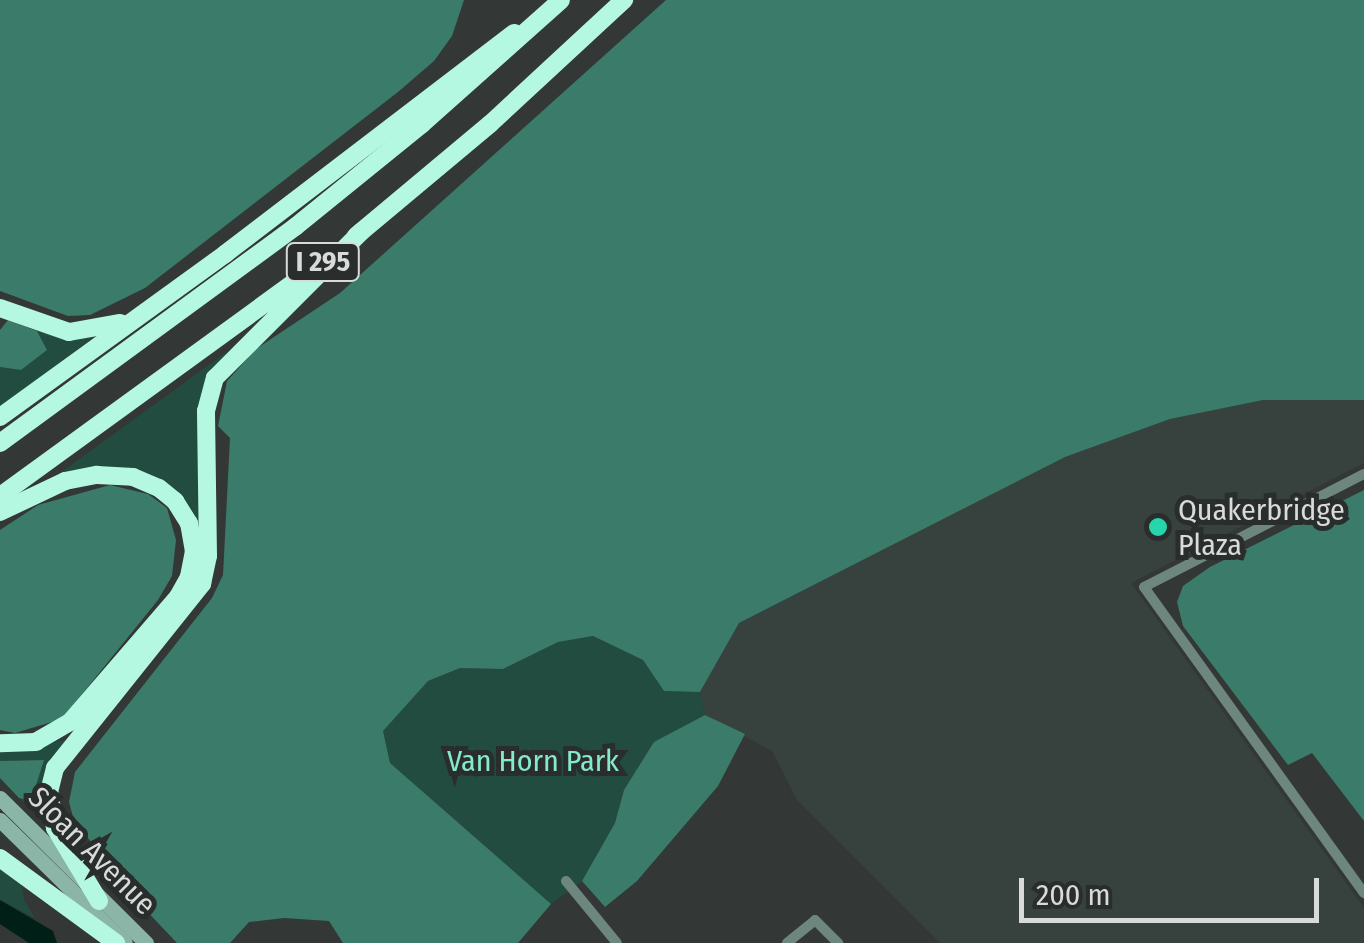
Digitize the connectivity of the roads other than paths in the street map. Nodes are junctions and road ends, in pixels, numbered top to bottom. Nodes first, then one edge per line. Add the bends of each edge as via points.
1 (561, 0) edge
2 (624, 0) edge
3 (545, 15) junction
4 (362, 231) junction
5 (0, 308) edge
6 (135, 319) junction
7 (0, 417) edge
8 (0, 443) edge
9 (1364, 474) edge
10 (0, 496) edge
11 (0, 512) edge
12 (0, 743) edge
13 (0, 798) edge
14 (0, 820) edge
15 (0, 858) edge
16 (566, 882) dead end
17 (1364, 893) edge
18 (100, 901) junction
19 (116, 943) edge
20 (125, 943) edge
21 (146, 943) edge
22 (618, 943) edge
23 (786, 943) edge
24 (838, 943) edge

1 - 3 highway, I 295
2 - 4 highway, I 295
3 - 6 highway via 495,43
3 - 8 highway, I 295 via 295,228
4 - 10 highway, I 295
4 - 18 highway via 215,378 206,411 208,556 202,584 55,768 49,802 55,828
5 - 6 highway via 68,332
6 - 7 highway
9 - 17 street via 1144,587
11 - 12 highway via 65,481 132,477 175,501 194,551 178,596 70,722 36,742
13 - 18 main road, Sloan Avenue
14 - 20 main road, Sloan Avenue
15 - 19 highway
16 - 22 street
18 - 21 main road, Sloan Avenue
23 - 24 street via 815,920

